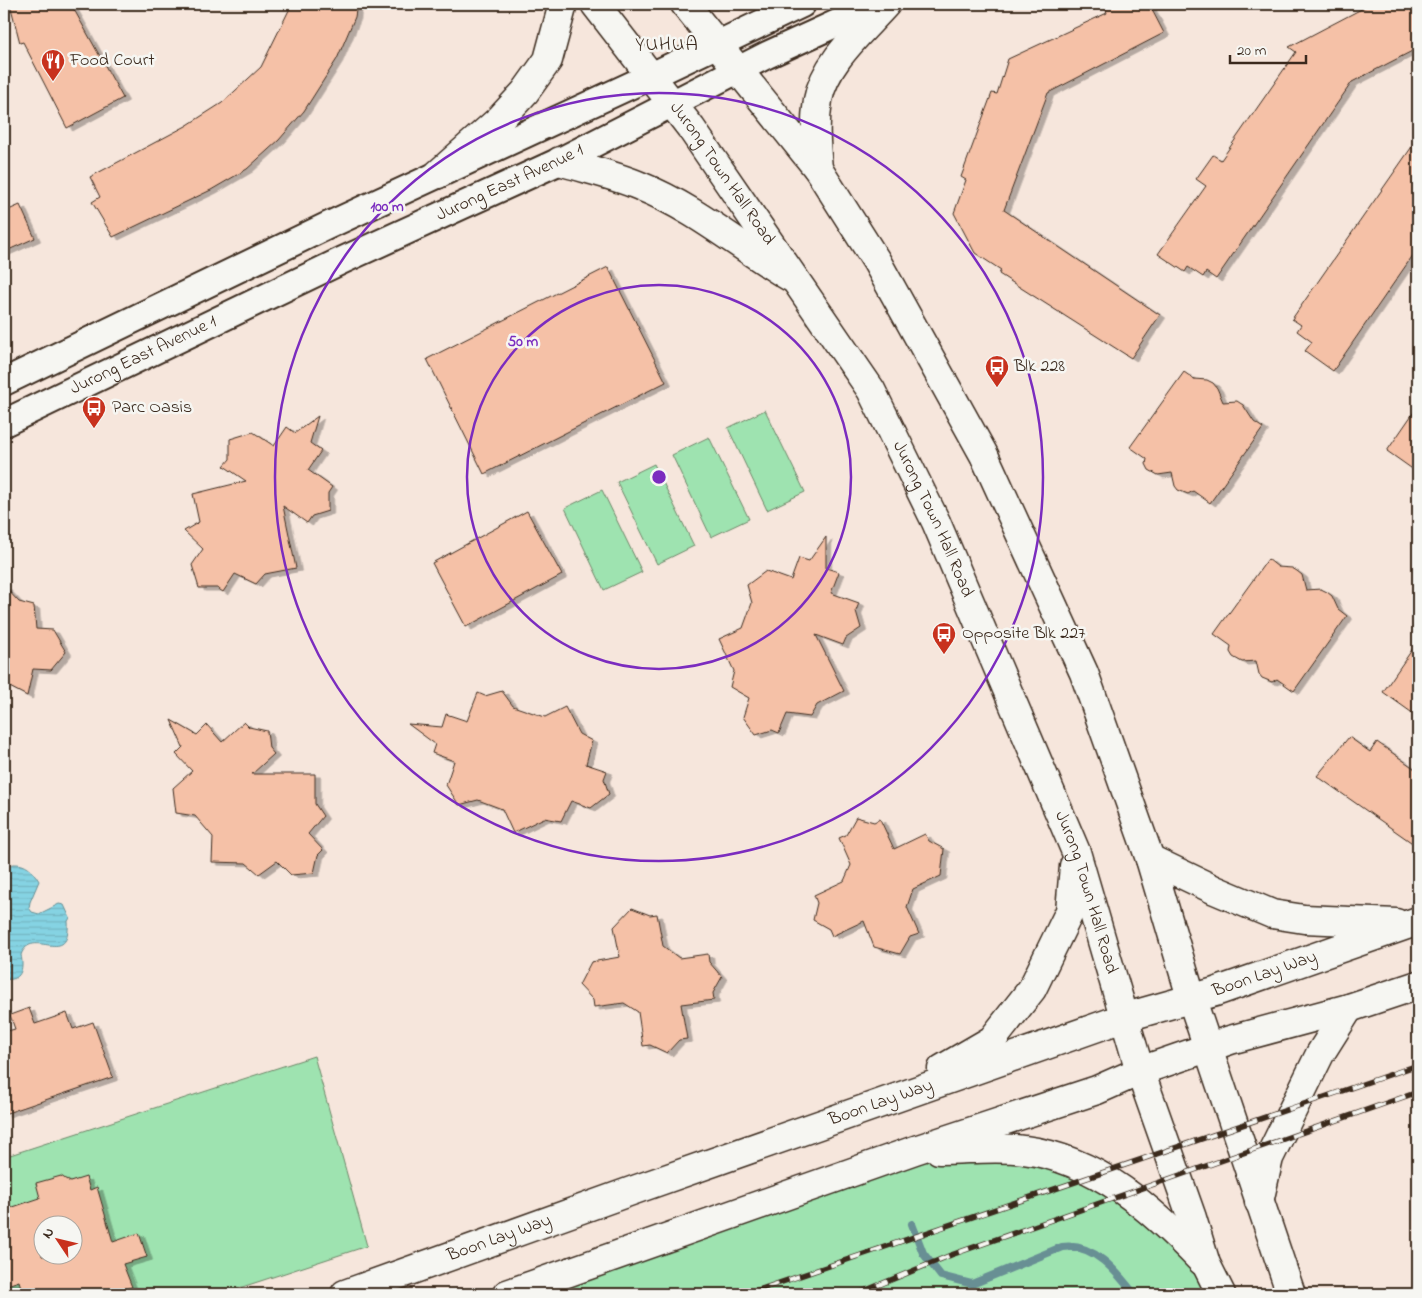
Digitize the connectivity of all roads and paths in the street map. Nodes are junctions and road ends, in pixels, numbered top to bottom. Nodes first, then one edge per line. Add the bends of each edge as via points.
1 (563, 4) edge
2 (595, 4) edge
3 (685, 4) edge
4 (802, 4) edge
5 (879, 4) edge
6 (886, 4) edge
7 (718, 44) junction
8 (739, 70) junction
9 (651, 76) junction
10 (672, 104) junction
11 (560, 161) junction
12 (818, 170) junction
13 (438, 174) junction
14 (800, 283) junction
15 (111, 331) junction
16 (124, 365) junction
17 (4, 382) edge
18 (4, 423) edge
19 (1076, 852) junction
20 (1150, 859) junction
21 (1416, 922) edge
22 (1418, 985) edge
23 (1191, 997) junction
24 (1349, 1008) junction
25 (1126, 1017) junction
26 (1208, 1048) junction
27 (1140, 1070) junction
28 (876, 1106) junction
29 (915, 1150) junction
30 (1259, 1202) junction
31 (1206, 1264) junction
32 (545, 1288) edge
33 (345, 1294) edge
34 (507, 1294) edge
35 (1221, 1294) edge
36 (1291, 1294) edge

1 - 13 main road via 548,60 500,119
2 - 9 main road, Jurong Town Hall Road
3 - 7 main road
4 - 7 street, Jurong East Avenue 1
5 - 8 street, Jurong East Avenue 1
6 - 12 main road via 828,73 819,98 815,129
7 - 8 main road
7 - 9 street, Jurong East Avenue 1
8 - 10 street, Jurong East Avenue 1
8 - 12 main road
9 - 10 main road, Jurong Town Hall Road
9 - 13 street, Jurong East Avenue 1
10 - 11 street, Jurong East Avenue 1
10 - 14 main road, Jurong Town Hall Road
11 - 14 main road via 640,186 697,215 750,253
11 - 16 street, Jurong East Avenue 1
12 - 20 main road via 877,262 984,455 1084,673
13 - 15 street, Jurong East Avenue 1
14 - 19 main road, Jurong Town Hall Road via 871,390 936,522
15 - 16 street
15 - 17 street, Jurong East Avenue 1
16 - 18 street, Jurong East Avenue 1
19 - 25 main road, Jurong Town Hall Road
19 - 28 main road via 1070,911 1032,989 992,1040
20 - 21 main road via 1272,914 1304,920
20 - 23 main road
21 - 23 main road, Boon Lay Way via 1215,992
22 - 24 main road
23 - 25 main road, Boon Lay Way
23 - 26 main road
24 - 26 main road
24 - 30 main road via 1320,1054 1269,1158
25 - 27 main road, Jurong Town Hall Road
25 - 28 main road, Boon Lay Way
26 - 27 main road
26 - 30 main road
27 - 29 main road via 1097,1090
27 - 31 main road, Jurong Town Hall Road
28 - 33 main road, Boon Lay Way
29 - 31 main road via 1022,1150 1060,1156 1124,1190
29 - 32 main road
30 - 36 main road
31 - 35 main road, Jurong Town Hall Road
32 - 34 main road

